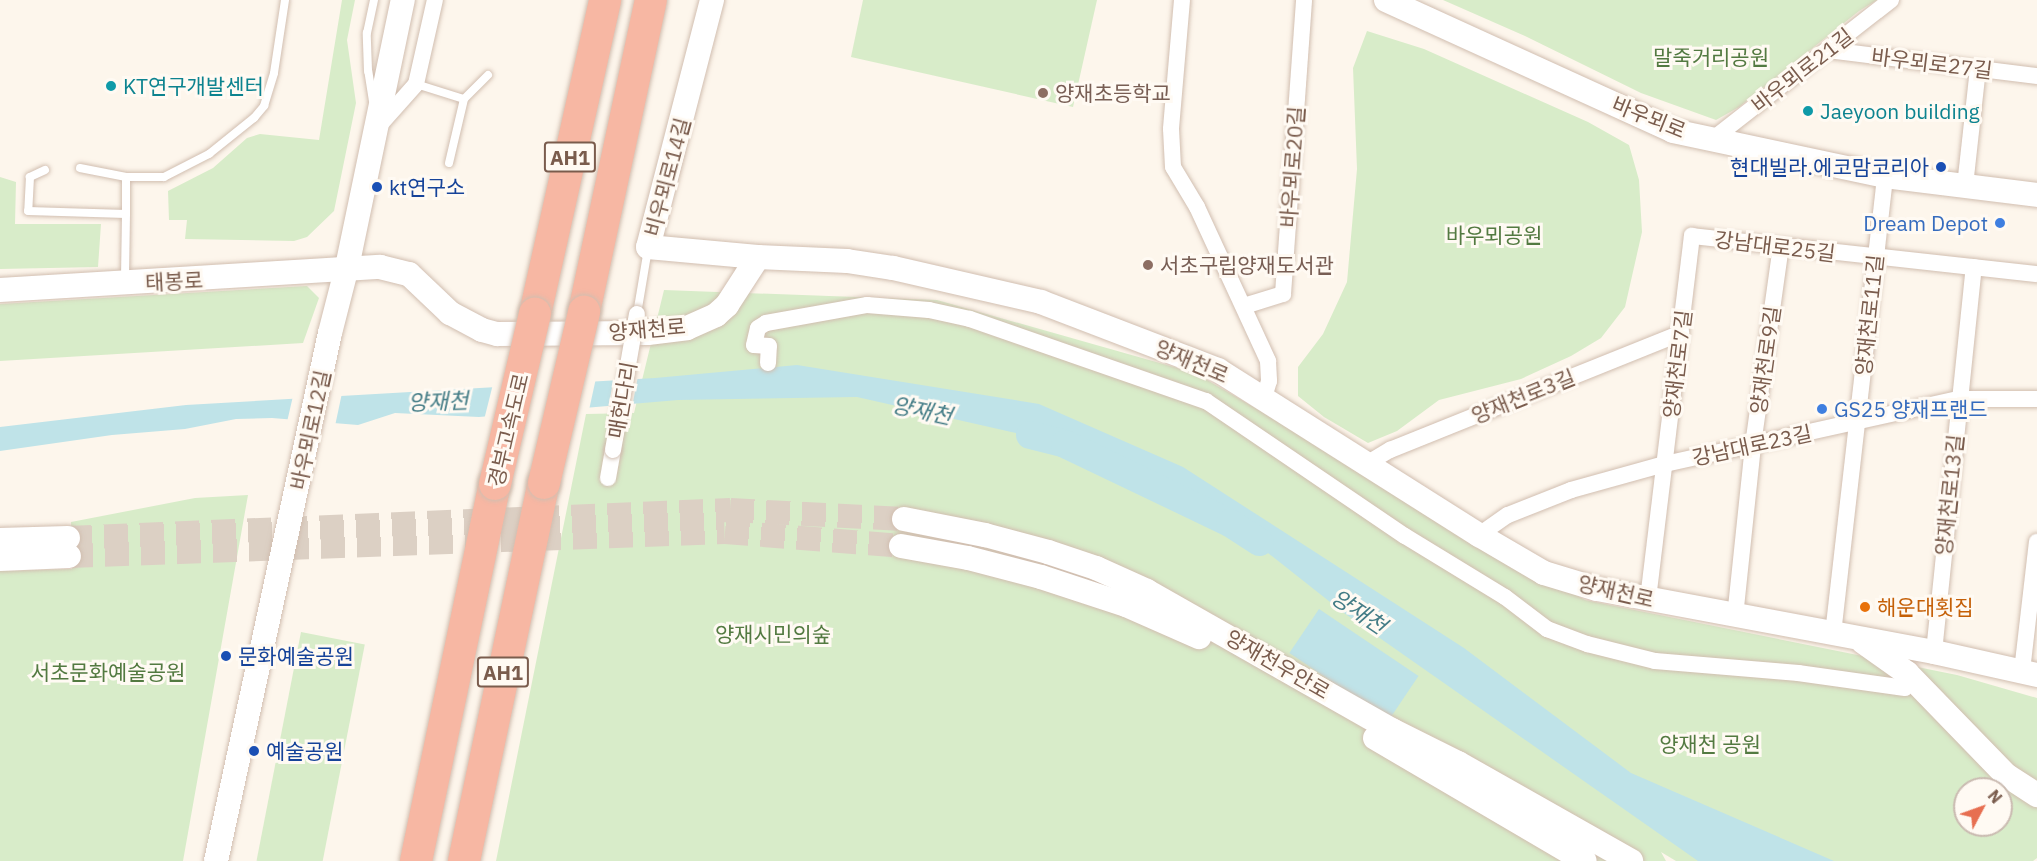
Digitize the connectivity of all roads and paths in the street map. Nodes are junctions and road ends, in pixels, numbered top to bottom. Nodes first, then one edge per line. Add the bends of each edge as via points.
1 (285, 0) edge
2 (374, 0) edge
3 (403, 0) edge
4 (435, 0) edge
5 (605, 0) edge
6 (651, 0) edge
7 (712, 0) edge
8 (1182, 0) edge
9 (1304, 0) edge
10 (1386, 0) edge
11 (1891, 0) edge
12 (1828, 50) junction
13 (1978, 69) junction
14 (488, 75) dead end
15 (2037, 76) edge
16 (416, 84) junction
17 (464, 99) junction
18 (377, 129) junction
19 (1713, 139) junction
20 (449, 163) dead end
21 (80, 168) dead end
22 (45, 170) dead end
23 (1885, 176) junction
24 (126, 177) junction
25 (1965, 186) junction
26 (2037, 195) edge
27 (126, 214) junction
28 (1692, 236) joint
29 (648, 247) junction
30 (1780, 247) junction
31 (758, 257) junction
32 (1876, 258) junction
33 (347, 267) junction
34 (1974, 267) junction
35 (2037, 274) edge
36 (125, 284) junction
37 (0, 290) edge
38 (1244, 306) junction
39 (637, 314) joint
40 (1681, 333) junction
41 (768, 363) dead end
42 (1264, 397) junction
43 (1959, 399) junction
44 (2037, 399) edge
45 (1857, 422) junction
46 (1753, 445) junction
47 (1368, 463) junction
48 (1665, 464) junction
49 (608, 478) dead end
50 (904, 519) tunnel mouth
51 (1479, 535) junction
52 (0, 540) edge
53 (2037, 542) edge
54 (901, 546) tunnel mouth
55 (0, 559) edge
56 (1648, 599) junction
57 (1735, 616) junction
58 (1845, 636) junction
59 (1945, 654) junction
60 (1263, 663) junction
61 (2029, 673) edge
62 (1905, 688) dead end
63 (1938, 706) junction
64 (2037, 795) edge
65 (216, 861) edge
66 (416, 861) edge
67 (464, 861) edge
68 (1585, 861) edge
69 (1630, 861) edge

1 - 24 lane via 274,73 264,105 254,118 209,154 164,177
2 - 18 lane via 367,33
3 - 18 street, 바우뫼로12길
4 - 16 street
5 - 66 highway, 경부고속도로 / AH1, bridge via 495,484
6 - 67 highway, AH1, bridge
7 - 29 street, 비우뫼로14길
8 - 38 street via 1171,129 1173,167 1197,207
9 - 38 street, 바우뫼로20길 via 1283,294
10 - 19 street, 바우뫼로 via 1673,130
11 - 12 street, 바우뫼로21길
12 - 13 street, 바우뫼로27길
12 - 19 street, 바우뫼로21길
13 - 15 street, 바우뫼로27길
13 - 25 street
14 - 17 lane
16 - 17 lane
16 - 18 street
17 - 20 lane
18 - 33 street, 바우뫼로12길
19 - 23 street, 바우뫼로
21 - 24 lane
22 - 27 lane via 30,177 28,211
23 - 25 street, 바우뫼로
23 - 32 street, 양재천로11길
24 - 27 lane
25 - 26 street, 바우뫼로
27 - 36 lane
28 - 30 street, 강남대로25길
28 - 40 street, 양재천로7길
29 - 31 street, 비우뫼로14길
29 - 39 lane
30 - 32 street, 강남대로25길
30 - 46 street, 양재천로9길
31 - 33 street, 양재천로 via 727,305 716,315 687,328 648,333 497,334 461,321 410,274 387,268
31 - 42 street, 양재천로 via 847,261 893,268 1041,302 1186,356
32 - 34 street, 강남대로25길
32 - 45 street, 양재천로11길
33 - 36 street, 태봉로 via 309,273
33 - 65 street, 바우뫼로12길
34 - 35 street, 강남대로25길
34 - 43 street, 양재천로13길
36 - 37 street, 태봉로
38 - 42 street via 1268,361 1269,381
39 - 49 street, 매헌다리, bridge
40 - 47 street, 양재천로3길 via 1390,450
40 - 48 street, 양재천로7길
41 - 62 street via 769,346 754,345 758,328 766,323 867,305 929,310 970,319 1206,401 1405,536 1505,597 1547,629 1587,644 1655,661 1798,673
42 - 47 street, 양재천로
43 - 44 street, 강남대로23길
43 - 45 street, 강남대로23길
43 - 59 street, 양재천로13길
45 - 46 street, 강남대로23길
45 - 58 street, 양재천로11길
46 - 48 street, 강남대로23길
46 - 57 street, 양재천로9길
47 - 51 street, 양재천로
48 - 51 street, 강남대로23길 via 1571,490 1508,515
48 - 56 street, 양재천로7길
50 - 60 street, 양재천우안로 via 985,535 1096,568 1147,591
51 - 56 street, 양재천로 via 1544,573
52 - 55 street via 68,547
53 - 61 street
54 - 60 street, 양재천우안로 via 1041,577 1178,625
56 - 57 street, 양재천로
57 - 58 street, 양재천로
58 - 59 street, 양재천로
58 - 63 street via 1907,673
59 - 61 street, 양재천로
59 - 63 street via 1932,675
60 - 68 street, 양재천우안로
60 - 69 street, 양재천우안로 via 1458,763
63 - 64 street via 2006,775

